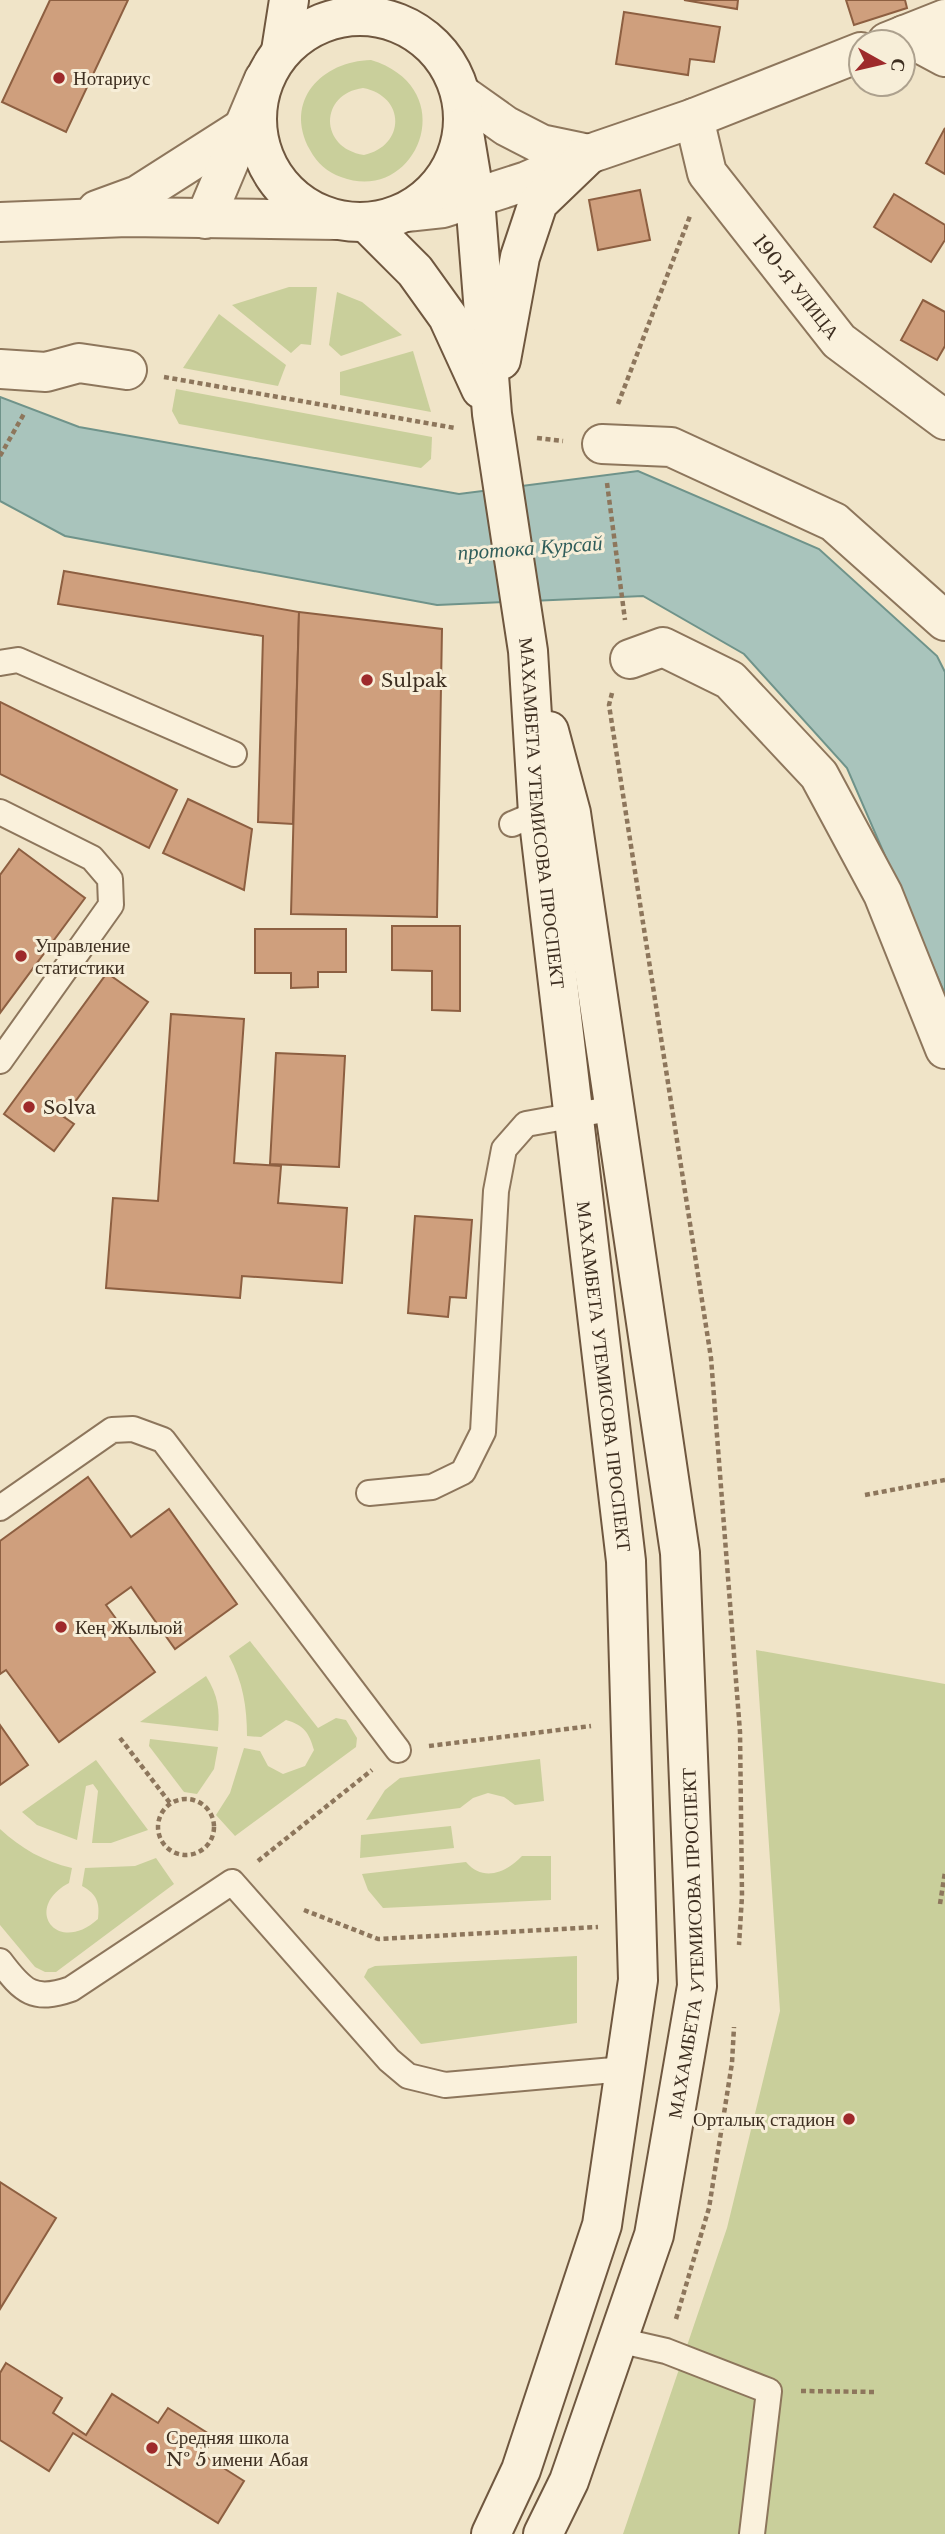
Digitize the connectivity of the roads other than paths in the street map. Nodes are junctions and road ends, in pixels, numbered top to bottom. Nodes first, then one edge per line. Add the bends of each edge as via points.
1 (289, 0) edge
2 (417, 0) edge
3 (945, 19) edge
4 (917, 30) edge
5 (427, 40) junction
6 (917, 46) edge
7 (945, 57) edge
8 (847, 58) edge
9 (272, 65) junction
10 (462, 110) junction
11 (694, 118) junction
12 (243, 128) junction
13 (589, 154) junction
14 (475, 199) junction
15 (406, 212) junction
16 (75, 217) junction
17 (205, 219) junction
18 (351, 221) junction
19 (0, 222) edge
20 (0, 369) edge
21 (128, 370) road end
22 (945, 420) edge
23 (493, 424) junction
24 (602, 444) road end
25 (945, 621) edge
26 (528, 651) junction
27 (631, 660) road end
28 (0, 663) edge
29 (234, 754) dead end
30 (0, 812) edge
31 (945, 1049) edge
32 (0, 1060) edge
33 (615, 1108) junction
34 (573, 1115) junction
35 (369, 1493) dead end
36 (0, 1508) edge
37 (398, 1749) road end
38 (0, 1961) edge
39 (625, 2069) junction
40 (618, 2340) junction
41 (491, 2534) edge
42 (543, 2534) edge
43 (752, 2534) edge

1 - 9 street
2 - 5 street
3 - 4 street
5 - 9 street via 400,22 368,15 336,18 305,30
5 - 10 street via 448,64
6 - 7 street
8 - 11 street
9 - 12 street
9 - 18 street via 256,114 260,149 276,181 303,206
10 - 13 street via 541,144
10 - 14 street
10 - 15 street via 455,162 435,191
11 - 13 street
11 - 22 street, 190-Я УЛИЦА via 706,173 839,341
12 - 16 street via 138,195
12 - 17 street
13 - 14 street
13 - 23 street via 538,203 520,257
14 - 15 street
14 - 23 street
15 - 18 street
16 - 17 street
16 - 19 street
17 - 18 street
18 - 23 street via 415,271 448,317
20 - 21 street via 47,372 79,363
23 - 26 street
24 - 25 street via 671,447 834,522
26 - 33 street, МАХАМБЕТА УТЕМИСОВА ПРОСПЕКТ via 571,813
26 - 34 street, МАХАМБЕТА УТЕМИСОВА ПРОСПЕКТ via 525,819
27 - 31 street via 663,647 730,680 819,775 883,894
28 - 29 lane via 18,660
30 - 32 lane via 92,858 110,879 111,905
33 - 34 lane
33 - 40 street, МАХАМБЕТА УТЕМИСОВА ПРОСПЕКТ via 680,1553 697,1986 654,2235
34 - 35 lane via 526,1124 504,1149 496,1191 483,1432 463,1472 432,1488
34 - 39 street, МАХАМБЕТА УТЕМИСОВА ПРОСПЕКТ via 626,1561 638,1980
36 - 37 lane via 111,1430 133,1429 163,1440
38 - 39 lane via 27,1990 48,1997 71,1989 232,1882 408,2076 445,2085
39 - 41 street, МАХАМБЕТА УТЕМИСОВА ПРОСПЕКТ via 602,2225 522,2470
40 - 42 street, МАХАМБЕТА УТЕМИСОВА ПРОСПЕКТ via 569,2481
40 - 43 lane via 666,2351 769,2391

